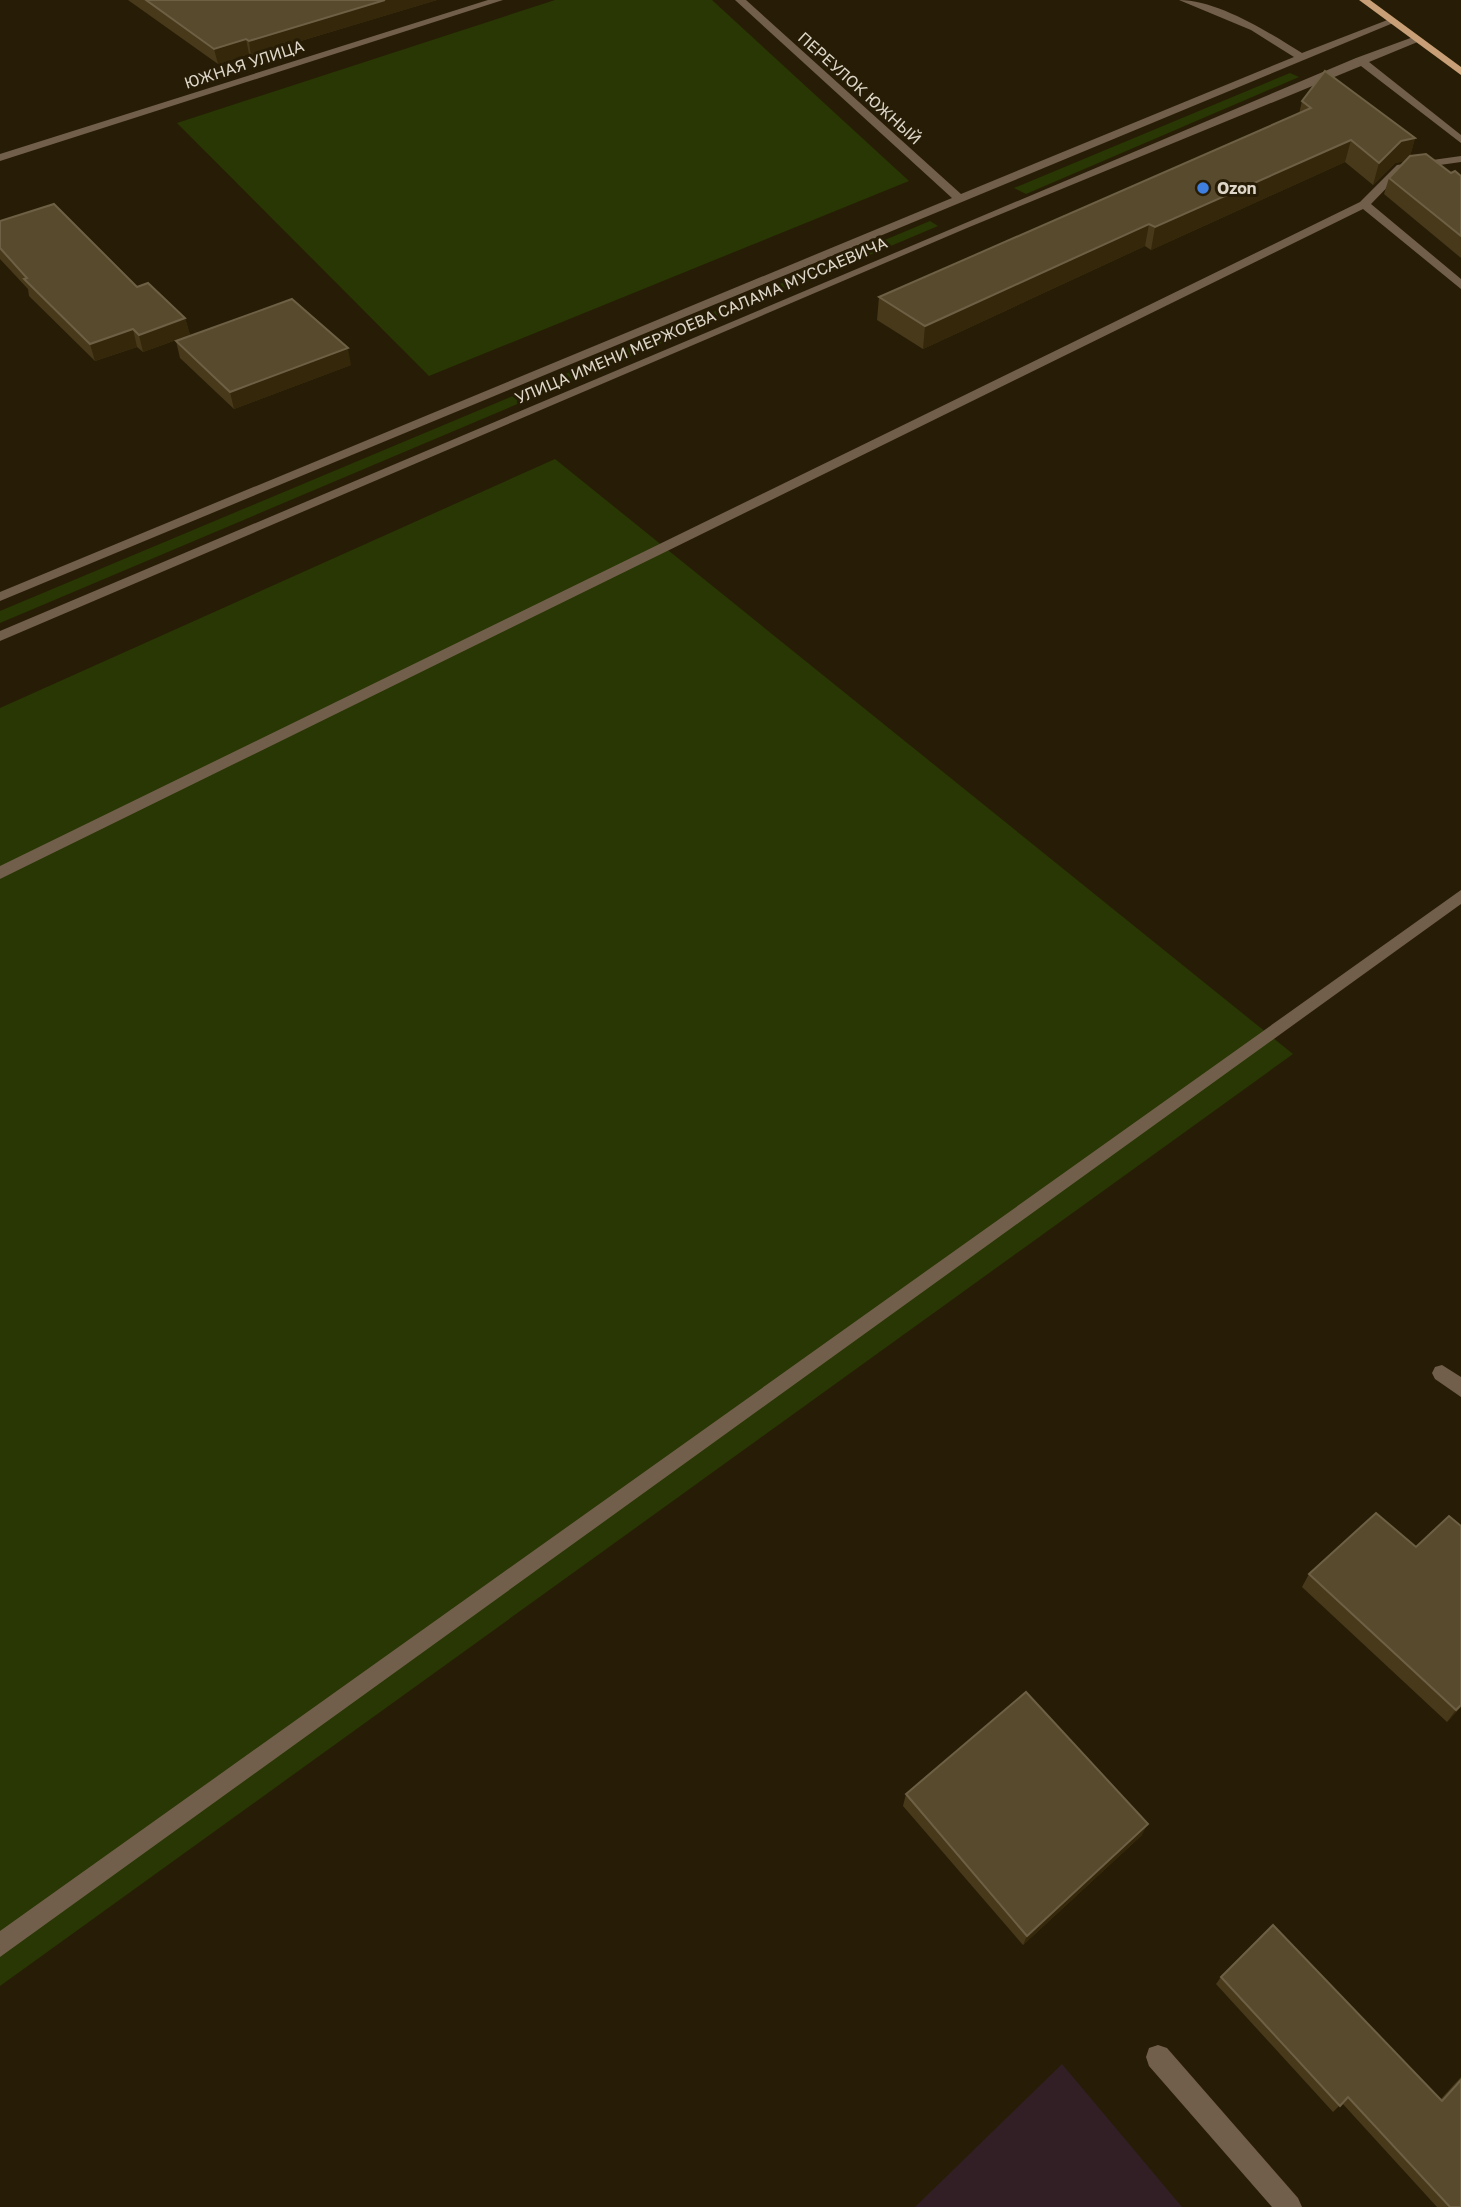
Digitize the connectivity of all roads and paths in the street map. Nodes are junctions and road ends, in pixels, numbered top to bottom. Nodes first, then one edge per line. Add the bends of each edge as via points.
1 (498, 0) edge
2 (740, 0) edge
3 (1184, 0) edge
4 (1364, 0) edge
5 (1394, 21) junction
6 (1416, 38) junction
7 (1301, 57) junction
8 (1360, 60) junction
9 (1461, 72) edge
10 (1461, 140) edge
11 (0, 158) edge
12 (1461, 159) edge
13 (959, 199) junction
14 (1364, 204) junction
15 (1461, 285) edge
16 (0, 597) edge
17 (0, 636) edge
18 (0, 873) edge
19 (1461, 896) edge
20 (1442, 1373) dead end
21 (1461, 1388) edge
22 (0, 1945) edge
23 (1158, 2057) dead end
24 (1289, 2207) edge

1 - 11 street, ЮЖНАЯ УЛИЦА
2 - 13 street, ПЕРЕУЛОК ЮЖНЫЙ
3 - 7 street via 1255,28
4 - 5 main road
5 - 6 main road
5 - 7 street, УЛИЦА ИМЕНИ МЕРЖОЕВА САЛАМА МУССАЕВИЧА
6 - 8 street, УЛИЦА ИМЕНИ МЕРЖОЕВА САЛАМА МУССАЕВИЧА
6 - 9 main road
7 - 13 street, УЛИЦА ИМЕНИ МЕРЖОЕВА САЛАМА МУССАЕВИЧА
8 - 10 street
8 - 17 street, УЛИЦА ИМЕНИ МЕРЖОЕВА САЛАМА МУССАЕВИЧА
12 - 14 street via 1401,167
13 - 16 street, УЛИЦА ИМЕНИ МЕРЖОЕВА САЛАМА МУССАЕВИЧА
14 - 15 street
14 - 18 street
19 - 22 street
20 - 21 street
23 - 24 street

